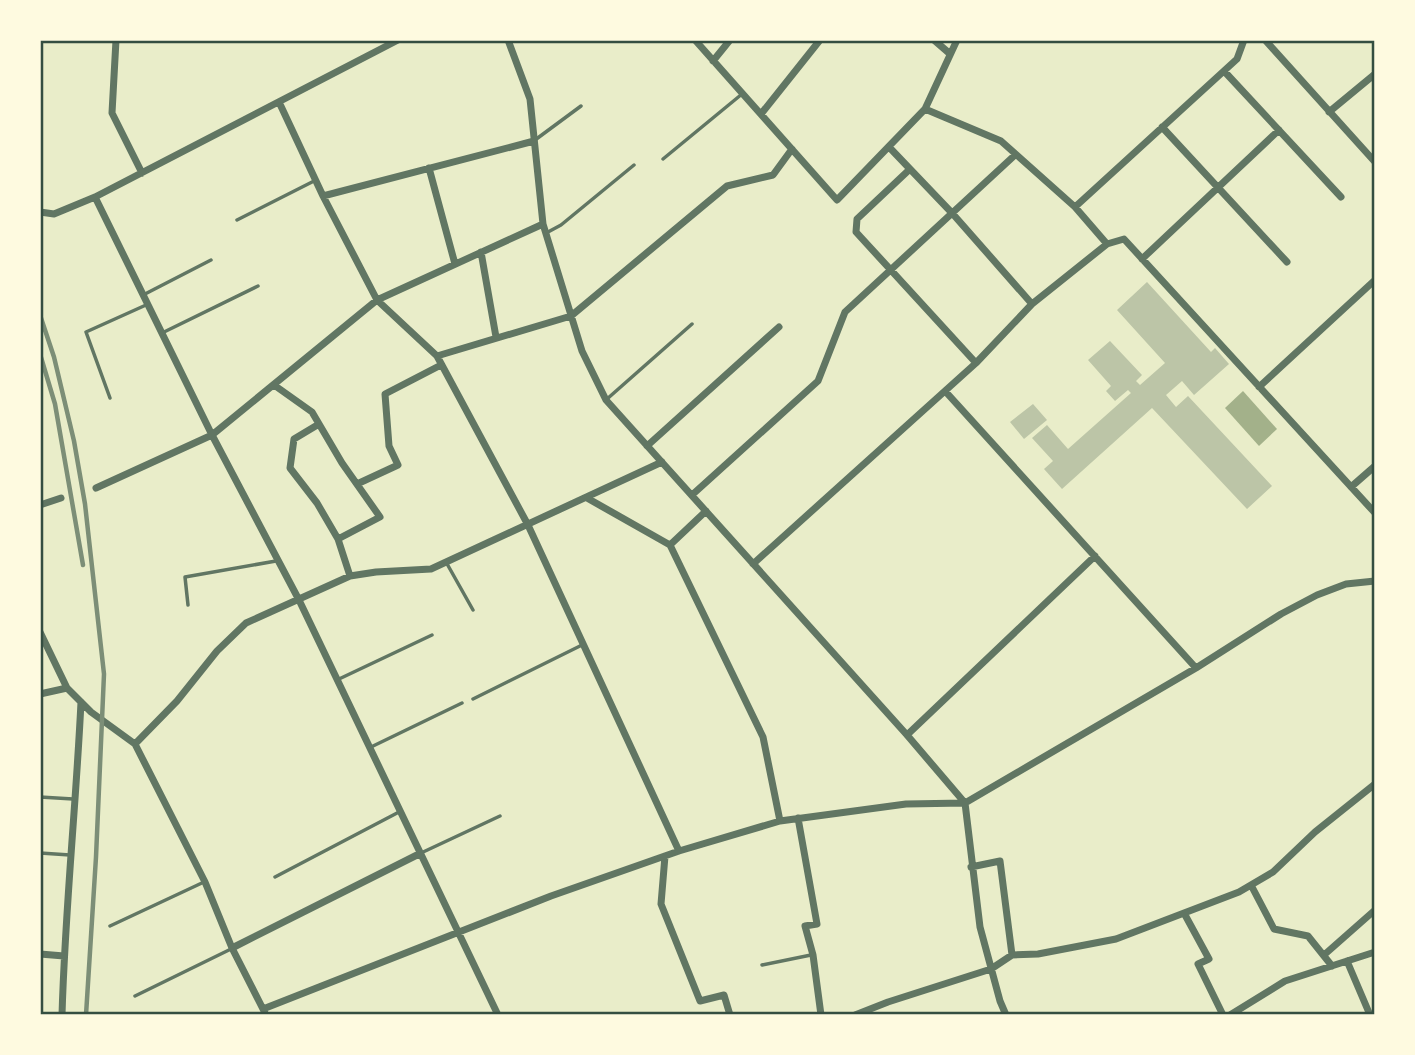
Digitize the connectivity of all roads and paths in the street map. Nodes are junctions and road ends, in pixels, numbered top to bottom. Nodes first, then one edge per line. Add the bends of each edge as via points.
1 (116, 40) edge
2 (398, 40) edge
3 (508, 40) edge
4 (695, 40) edge
5 (730, 40) edge
6 (820, 40) edge
7 (934, 40) edge
8 (957, 40) edge
9 (1244, 40) edge
10 (1265, 40) edge
11 (949, 53) junction
12 (713, 61) junction
13 (1224, 71) junction
14 (1375, 74) edge
15 (743, 94) junction
16 (279, 102) junction
17 (581, 106) dead end
18 (925, 109) junction
19 (1329, 112) junction
20 (761, 114) junction
21 (1162, 127) junction
22 (1279, 130) junction
23 (534, 141) junction
24 (889, 147) junction
25 (792, 149) junction
26 (1015, 155) junction
27 (663, 159) dead end
28 (1375, 162) edge
29 (634, 165) dead end
30 (429, 168) junction
31 (910, 169) junction
32 (142, 173) junction
33 (316, 180) junction
34 (1218, 188) junction
35 (323, 196) junction
36 (95, 197) junction
37 (1341, 197) dead end
38 (1075, 207) junction
39 (40, 212) edge
40 (952, 213) junction
41 (237, 220) dead end
42 (543, 224) junction
43 (546, 233) junction
44 (1107, 244) junction
45 (481, 252) junction
46 (1142, 259) junction
47 (211, 260) dead end
48 (1287, 262) dead end
49 (455, 264) junction
50 (891, 269) junction
51 (1375, 280) edge
52 (258, 286) dead end
53 (143, 295) junction
54 (377, 300) junction
55 (148, 304) junction
56 (1032, 304) junction
57 (571, 316) junction
58 (692, 324) dead end
59 (779, 327) dead end
60 (162, 333) junction
61 (496, 337) junction
62 (437, 356) junction
63 (976, 363) junction
64 (442, 365) junction
65 (274, 385) junction
66 (1259, 387) junction
67 (946, 391) junction
68 (110, 398) dead end
69 (606, 400) junction
70 (319, 424) junction
71 (212, 435) junction
72 (647, 446) junction
73 (662, 462) junction
74 (1375, 466) edge
75 (357, 484) junction
76 (1351, 487) junction
77 (96, 488) dead end
78 (692, 495) junction
79 (61, 498) dead end
80 (587, 498) junction
81 (40, 505) edge
82 (706, 511) junction
83 (1375, 513) edge
84 (528, 525) junction
85 (338, 539) junction
86 (670, 545) junction
87 (1094, 556) junction
88 (278, 560) junction
89 (446, 562) junction
90 (754, 565) junction
91 (350, 576) junction
92 (1375, 581) edge
93 (299, 600) junction
94 (188, 606) dead end
95 (473, 610) dead end
96 (40, 632) edge
97 (432, 635) dead end
98 (583, 644) junction
99 (1196, 668) junction
100 (337, 679) junction
101 (66, 688) junction
102 (40, 694) edge
103 (473, 699) dead end
104 (81, 702) junction
105 (462, 703) dead end
106 (907, 735) junction
107 (135, 744) junction
108 (369, 747) junction
109 (1375, 785) edge
110 (40, 797) edge
111 (76, 800) junction
112 (965, 803) junction
113 (400, 812) junction
114 (500, 816) dead end
115 (798, 818) junction
116 (780, 821) junction
117 (679, 851) junction
118 (40, 853) edge
119 (419, 854) junction
120 (71, 855) junction
121 (664, 856) junction
122 (971, 867) junction
123 (275, 877) dead end
124 (205, 882) junction
125 (1251, 885) junction
126 (1375, 910) edge
127 (1184, 913) junction
128 (110, 926) dead end
129 (457, 933) junction
130 (232, 948) junction
131 (1375, 952) edge
132 (40, 954) edge
133 (813, 955) junction
134 (1012, 955) junction
135 (1324, 955) junction
136 (64, 956) junction
137 (1347, 961) junction
138 (762, 965) dead end
139 (1332, 965) junction
140 (992, 969) junction
141 (135, 996) dead end
142 (264, 1012) edge
143 (62, 1015) edge
144 (498, 1015) edge
145 (730, 1015) edge
146 (821, 1015) edge
147 (855, 1015) edge
148 (1006, 1015) edge
149 (1223, 1015) edge
150 (1230, 1015) edge
151 (1370, 1015) edge

1 - 32 street via 112,113
2 - 16 street
3 - 23 street via 530,99
4 - 12 street
5 - 12 street
6 - 20 street
7 - 11 street
8 - 11 street
9 - 13 street via 1237,59
10 - 19 street
11 - 18 street
12 - 15 street
13 - 21 street
13 - 22 street
14 - 19 street
15 - 20 street
15 - 27 lane
16 - 32 street
16 - 33 street
17 - 23 lane
18 - 24 street
18 - 26 street via 1001,141
19 - 28 street
20 - 25 street
21 - 34 street
21 - 38 street
22 - 34 street
22 - 37 street
23 - 30 street
23 - 42 street
24 - 25 street via 837,200
24 - 31 street
25 - 57 street via 773,175 727,186
26 - 38 street
26 - 40 street
29 - 43 lane
30 - 35 street
30 - 49 street
31 - 40 street
31 - 50 street via 857,219 856,232
32 - 36 street
33 - 35 street
33 - 41 lane
34 - 46 street
34 - 48 street
35 - 54 street
36 - 39 street via 54,214
36 - 53 street
38 - 44 street
40 - 50 street
40 - 56 street
42 - 43 street
42 - 45 street
43 - 57 street
44 - 46 street via 1125,239
44 - 56 street
45 - 49 street
45 - 61 street
46 - 66 street
47 - 53 lane
49 - 54 street
50 - 63 street
50 - 78 street via 845,312 818,382
51 - 66 street
52 - 60 lane
53 - 55 street
54 - 62 street
54 - 65 street
55 - 60 street
55 - 68 lane via 86,332
56 - 63 street
57 - 61 street
57 - 69 street
58 - 69 lane
59 - 72 street
60 - 71 street
61 - 62 street
62 - 64 street
63 - 67 street
64 - 75 street via 385,394 389,446 398,465
64 - 84 street
65 - 70 street via 312,412
65 - 71 street
66 - 76 street
67 - 87 street
67 - 90 street
69 - 72 street
70 - 75 street
70 - 85 street via 294,439 290,468
71 - 77 street
71 - 88 street
72 - 73 street
73 - 78 street
73 - 80 street
74 - 76 street
75 - 85 street via 380,517
76 - 83 street
78 - 82 street
79 - 81 street
80 - 84 street
80 - 86 street
82 - 86 street
82 - 90 street
84 - 89 street
84 - 98 street
85 - 91 street
86 - 116 street via 762,737
87 - 99 street
87 - 106 street
88 - 93 street
88 - 94 lane via 185,577
89 - 91 street via 431,569
89 - 95 lane
90 - 106 street
91 - 93 street
92 - 99 street via 1346,584 1317,595
93 - 100 street
93 - 107 street via 246,623
96 - 101 street
97 - 100 lane
98 - 103 lane
98 - 117 street
99 - 112 street
100 - 108 street
101 - 102 street
101 - 104 street
104 - 107 street
104 - 111 street
105 - 108 lane
106 - 112 street
107 - 124 street
108 - 113 street
109 - 125 street via 1273,872
110 - 111 lane
111 - 120 street
112 - 115 street via 906,804
112 - 122 street
113 - 119 street
113 - 123 lane
114 - 119 lane
115 - 116 street
115 - 133 street via 817,924 805,926
116 - 117 street
117 - 121 street
118 - 120 lane
119 - 129 street
119 - 130 street
120 - 136 street
121 - 129 street
121 - 145 street via 661,904 700,1001 724,995
122 - 134 street via 1000,861
122 - 140 street
124 - 128 lane
124 - 130 street
125 - 127 street
125 - 135 street via 1273,929 1308,936
126 - 135 street
127 - 134 street via 1116,939
127 - 149 street via 1209,959 1198,964
129 - 142 street
129 - 144 street
130 - 141 lane
130 - 142 street
131 - 137 street
132 - 136 street
133 - 138 lane
133 - 146 street
134 - 140 street
135 - 139 street
136 - 143 street
137 - 139 street
137 - 151 street
139 - 150 street via 1285,981
140 - 147 street
140 - 148 street

